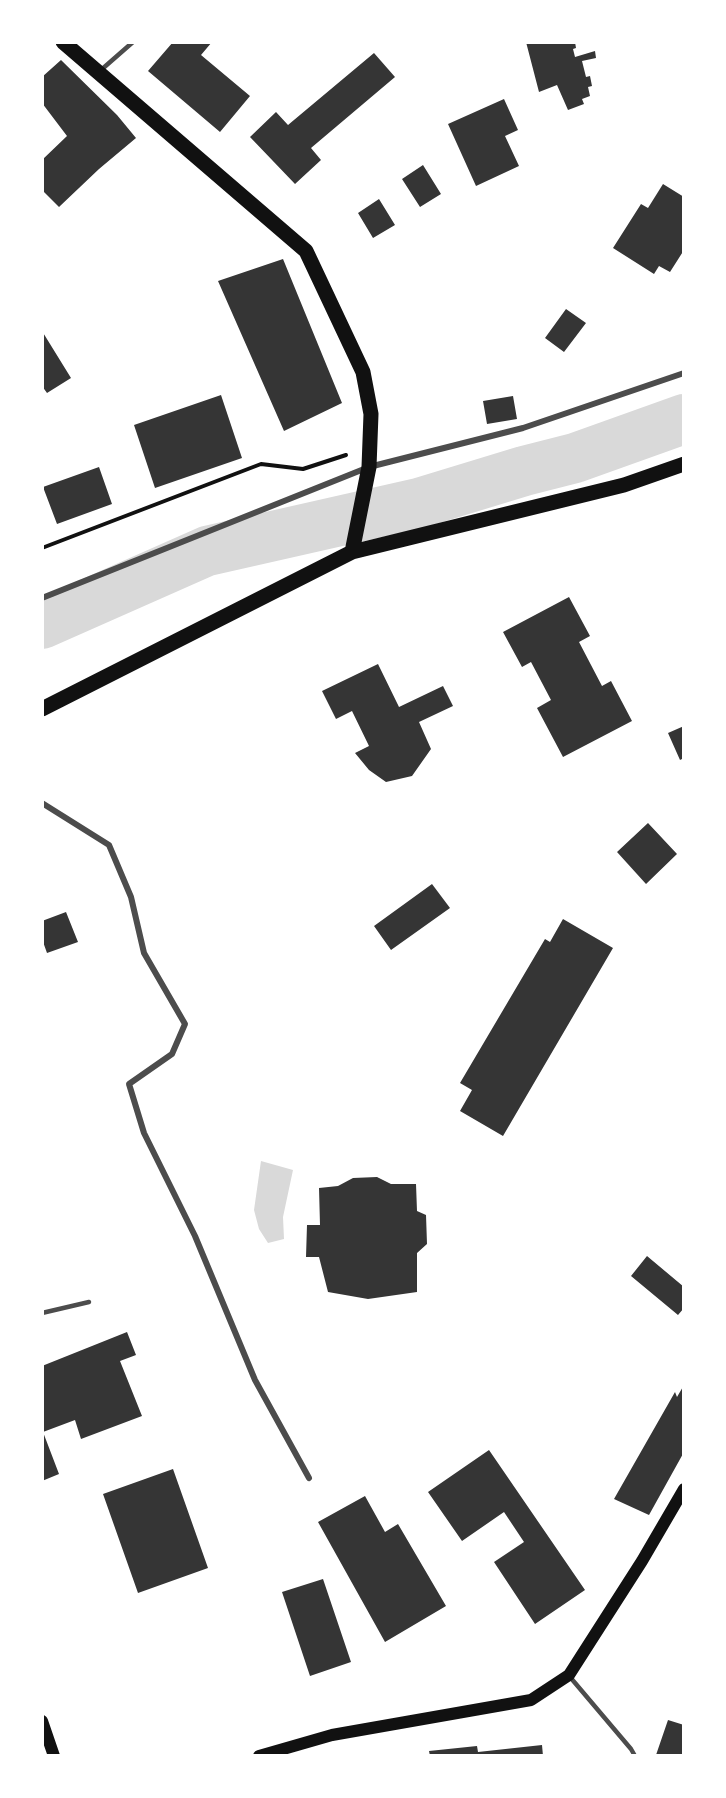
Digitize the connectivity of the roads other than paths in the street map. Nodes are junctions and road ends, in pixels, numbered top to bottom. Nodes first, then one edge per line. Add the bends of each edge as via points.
1 (63, 42) edge
2 (133, 42) edge
3 (98, 72) junction
4 (684, 373) edge
5 (684, 464) edge
6 (369, 467) junction
7 (352, 552) junction
8 (42, 598) edge
9 (42, 709) edge
10 (42, 803) edge
11 (89, 1302) dead end
12 (42, 1313) edge
13 (309, 1478) dead end
14 (684, 1489) edge
15 (569, 1675) junction
16 (42, 1721) edge
17 (54, 1756) edge
18 (259, 1756) edge
19 (635, 1756) edge

1 - 3 main road
2 - 3 lane
3 - 6 main road via 306,251 363,372 371,414
4 - 6 street via 523,428
5 - 7 main road via 624,485
6 - 7 main road
6 - 8 street
7 - 9 main road
10 - 13 street via 109,845 131,897 144,952 185,1024 172,1054 129,1084 144,1133 195,1236 255,1380
11 - 12 lane
14 - 15 main road
15 - 18 main road via 531,1700 332,1735
15 - 19 lane
16 - 17 main road

